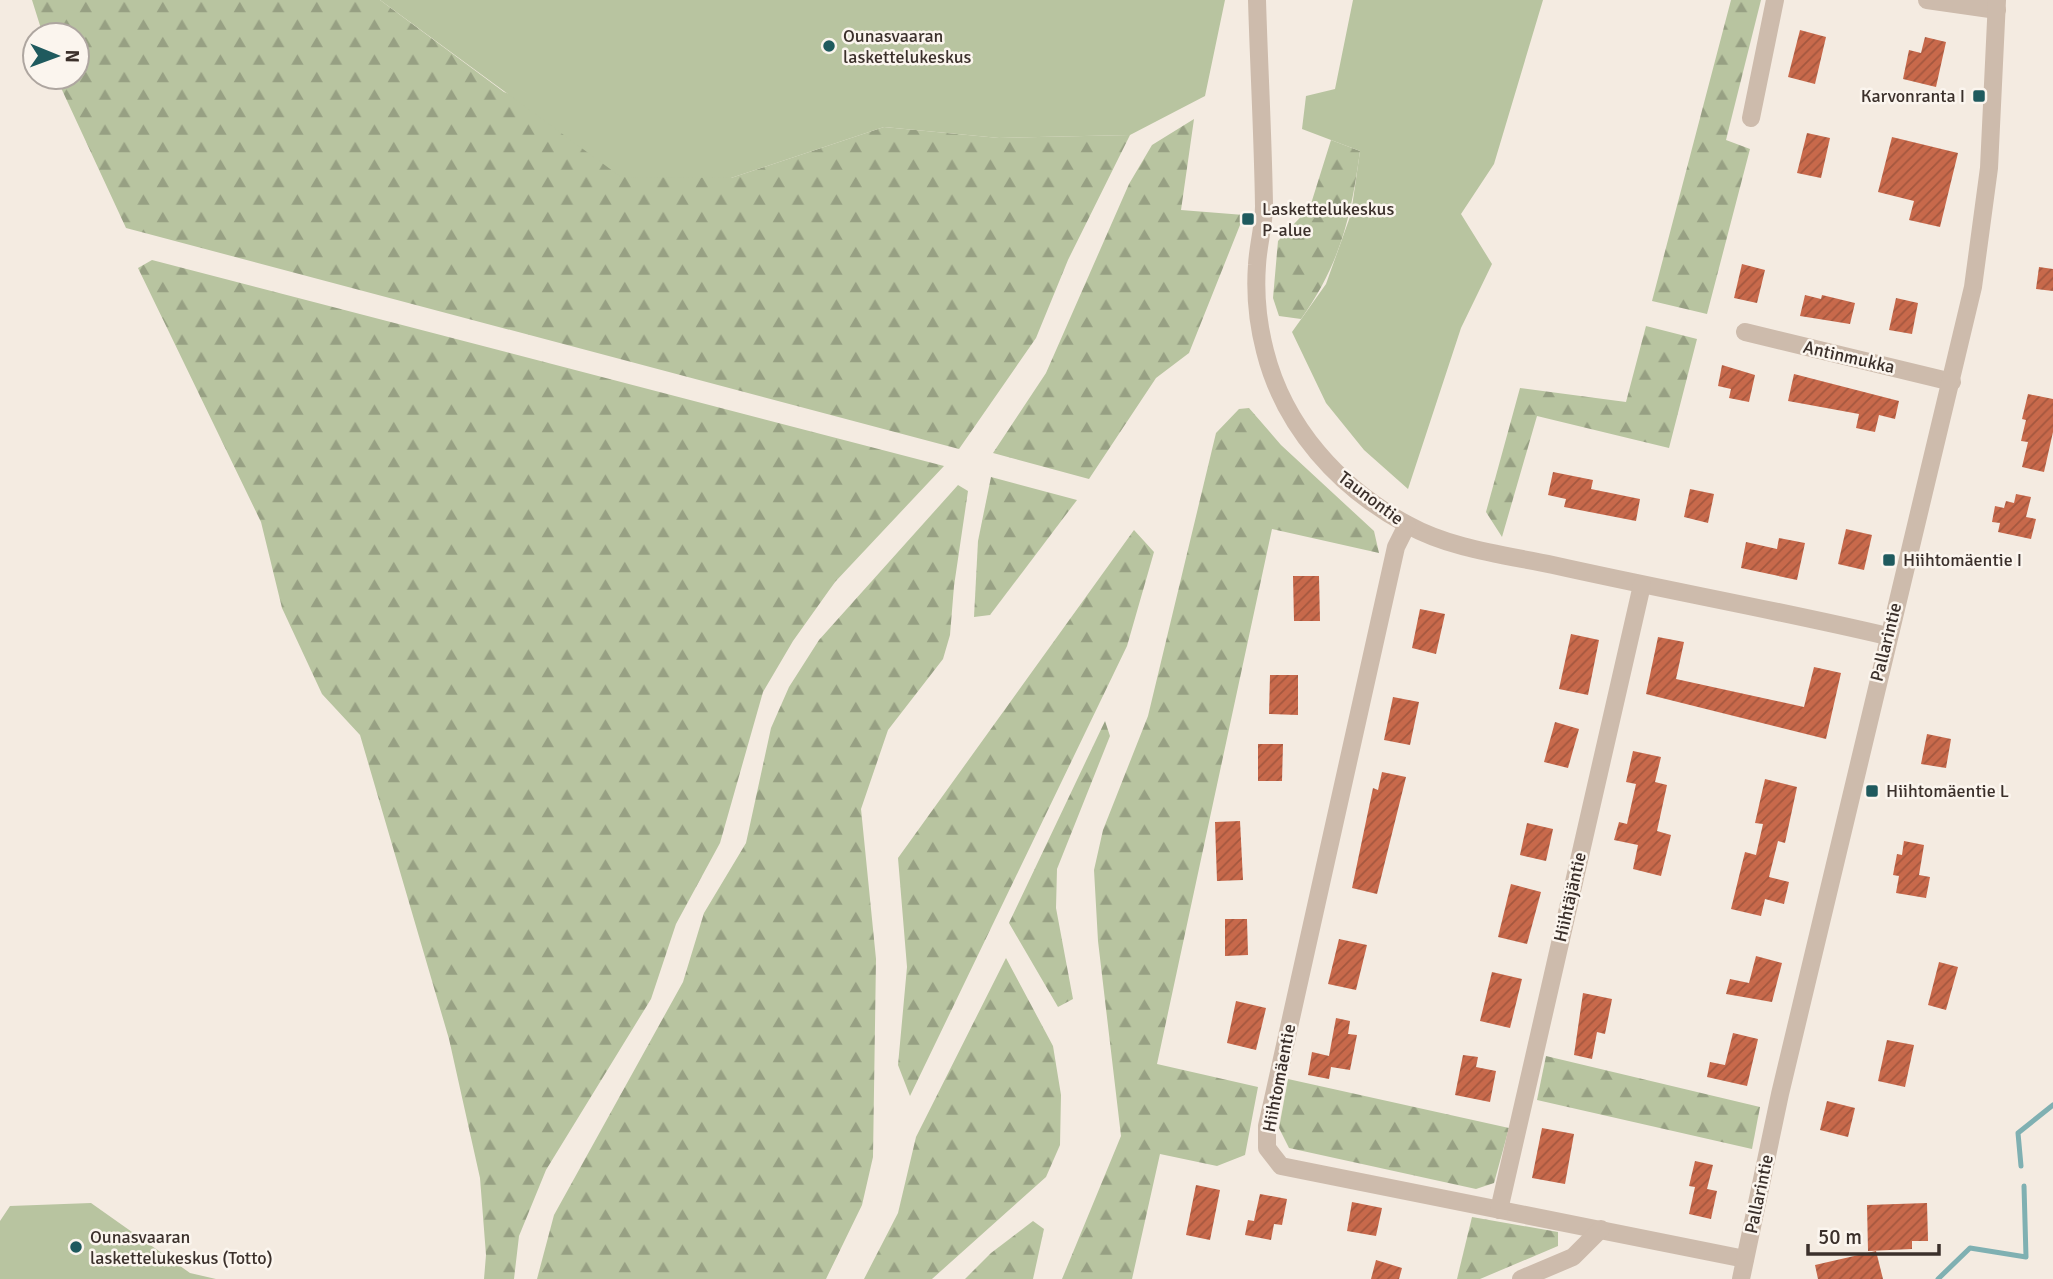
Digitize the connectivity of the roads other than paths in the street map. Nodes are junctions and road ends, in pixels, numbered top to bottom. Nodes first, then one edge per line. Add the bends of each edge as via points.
1 (1257, 0) edge
2 (1775, 0) edge
3 (1927, 0) edge
4 (1997, 5) edge
5 (1751, 118) dead end
6 (1745, 332) dead end
7 (1952, 382) junction
8 (1407, 525) junction
9 (1642, 585) junction
10 (1887, 636) junction
11 (1499, 1210) junction
12 (1601, 1229) junction
13 (1745, 1259) junction
14 (1521, 1279) edge
15 (1741, 1279) edge

1 - 8 street, Taunontie via 1264,209 1256,266 1264,349 1275,386 1315,450 1341,478
2 - 5 street
3 - 4 street
4 - 7 street, Pallarintie via 1984,212
6 - 7 street, Antinmukka
7 - 10 street, Pallarintie
8 - 9 street, Taunontie via 1466,546
8 - 11 street, Hiihtomäentie via 1396,547 1267,1126 1267,1148 1281,1166
9 - 10 street, Taunontie
9 - 11 street, Hiihtäjäntie
10 - 13 street, Pallarintie
11 - 12 street, Hiihtomäentie
12 - 13 street, Hiihtomäentie
12 - 14 street via 1573,1257
13 - 15 street, Pallarintie

